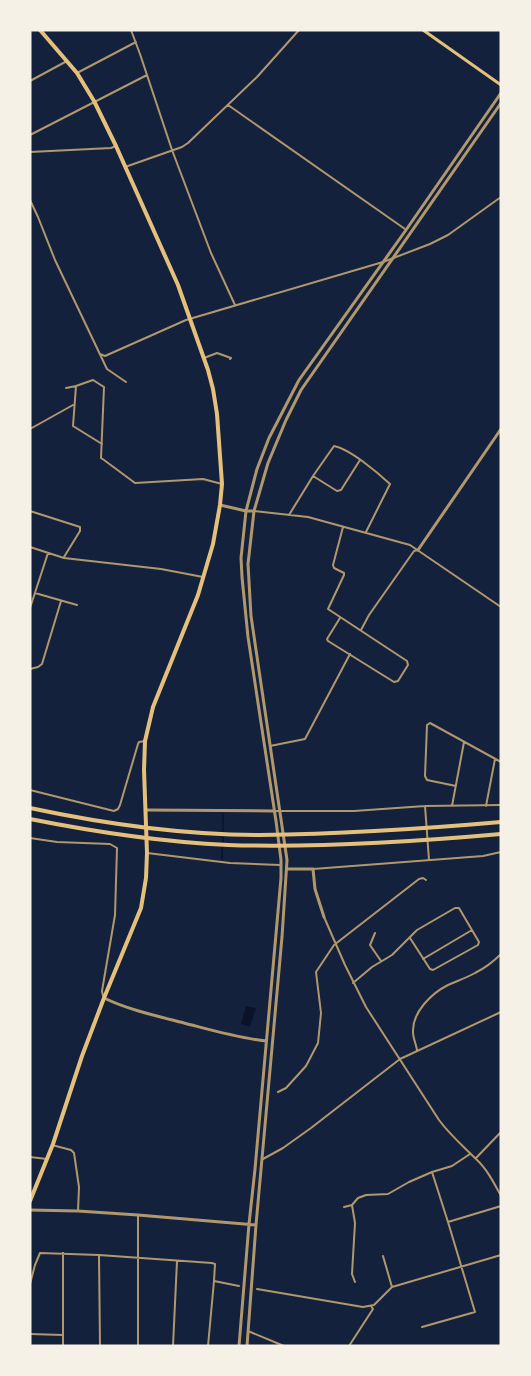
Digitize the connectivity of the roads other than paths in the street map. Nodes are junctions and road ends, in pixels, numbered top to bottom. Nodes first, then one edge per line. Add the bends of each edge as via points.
1 (40, 30) edge
2 (131, 30) edge
3 (298, 30) edge
4 (423, 30) edge
5 (136, 42) junction
6 (68, 61) junction
7 (77, 73) junction
8 (147, 75) junction
9 (30, 81) edge
10 (501, 85) edge
11 (501, 93) edge
12 (94, 101) junction
13 (501, 103) edge
14 (228, 105) junction
15 (30, 135) edge
16 (116, 146) junction
17 (172, 150) junction
18 (30, 152) edge
19 (125, 167) junction
20 (501, 197) edge
21 (30, 201) edge
22 (406, 230) junction
23 (394, 257) junction
24 (383, 261) junction
25 (236, 306) junction
26 (190, 319) junction
27 (100, 354) junction
28 (204, 358) junction
29 (230, 359) dead end
30 (126, 382) dead end
31 (76, 386) junction
32 (66, 388) dead end
33 (73, 405) junction
34 (30, 429) edge
35 (501, 429) edge
36 (102, 444) junction
37 (360, 460) junction
38 (313, 476) junction
39 (222, 484) junction
40 (220, 505) junction
41 (30, 511) edge
42 (246, 511) junction
43 (254, 511) junction
44 (289, 515) junction
45 (343, 527) junction
46 (366, 532) junction
47 (30, 547) edge
48 (418, 550) junction
49 (48, 553) junction
50 (63, 558) junction
51 (203, 577) junction
52 (35, 593) junction
53 (62, 601) junction
54 (77, 605) dead end
55 (501, 607) edge
56 (30, 608) edge
57 (340, 618) junction
58 (361, 630) junction
59 (350, 654) junction
60 (30, 669) edge
61 (145, 741) junction
62 (464, 742) junction
63 (270, 746) junction
64 (495, 759) junction
65 (501, 762) edge
66 (456, 786) junction
67 (30, 790) edge
68 (501, 805) edge
69 (425, 806) junction
70 (452, 806) junction
71 (486, 806) junction
72 (30, 808) edge
73 (146, 810) junction
74 (274, 811) junction
75 (280, 811) junction
76 (30, 819) edge
77 (501, 822) edge
78 (501, 834) edge
79 (30, 838) edge
80 (147, 851) junction
81 (501, 852) edge
82 (429, 861) junction
83 (280, 865) junction
84 (287, 869) junction
85 (313, 869) junction
86 (426, 880) dead end
87 (324, 917) joint
88 (472, 930) junction
89 (375, 933) dead end
90 (410, 938) junction
91 (337, 944) junction
92 (501, 954) edge
93 (423, 959) junction
94 (381, 961) junction
95 (353, 983) junction
96 (104, 998) junction
97 (499, 1013) edge
98 (501, 1017) edge
99 (266, 1041) junction
100 (417, 1050) junction
101 (400, 1059) junction
102 (278, 1092) dead end
103 (501, 1132) edge
104 (52, 1145) junction
105 (470, 1154) junction
106 (30, 1158) edge
107 (476, 1158) junction
108 (47, 1159) junction
109 (262, 1159) junction
110 (432, 1172) junction
111 (501, 1196) edge
112 (30, 1201) edge
113 (352, 1205) junction
114 (501, 1206) edge
115 (344, 1207) dead end
116 (30, 1210) edge
117 (78, 1211) junction
118 (138, 1215) junction
119 (448, 1222) junction
120 (249, 1224) junction
121 (256, 1225) junction
122 (63, 1253) junction
123 (99, 1255) junction
124 (501, 1255) edge
125 (383, 1256) dead end
126 (137, 1258) junction
127 (177, 1261) junction
128 (461, 1266) junction
129 (214, 1281) junction
130 (355, 1282) dead end
131 (30, 1284) edge
132 (239, 1286) dead end
133 (392, 1287) junction
134 (257, 1289) dead end
135 (371, 1306) junction
136 (422, 1327) dead end
137 (248, 1331) junction
138 (30, 1334) edge
139 (63, 1335) junction
140 (63, 1346) edge
141 (100, 1346) edge
142 (138, 1346) edge
143 (173, 1346) edge
144 (208, 1346) edge
145 (239, 1346) edge
146 (247, 1346) edge
147 (284, 1346) edge
148 (349, 1346) edge

1 - 6 highway
2 - 5 street
3 - 14 street
4 - 10 main road
5 - 7 street
5 - 8 street
6 - 7 highway
6 - 9 street
7 - 12 highway
8 - 12 street
8 - 17 street
11 - 22 street
12 - 15 street
12 - 16 highway
13 - 23 street
14 - 17 street via 188,143
14 - 22 street
16 - 18 street
16 - 19 highway
17 - 19 street
17 - 25 street via 210,253
19 - 26 highway
20 - 23 street via 448,235
21 - 27 street
22 - 24 street
23 - 24 street
23 - 43 street via 300,390 268,463
24 - 25 street
24 - 42 street via 281,412 257,469
25 - 26 street
26 - 27 street via 105,356
26 - 28 highway
27 - 30 street via 108,370
28 - 29 street via 219,353
28 - 39 highway via 217,414
31 - 32 street
31 - 33 street
31 - 36 street via 93,380 104,387
33 - 34 street
33 - 36 street via 74,427
35 - 48 street
36 - 39 street via 101,458 135,483 203,479
37 - 38 street via 334,446
37 - 38 street via 339,491
37 - 46 street via 390,484
38 - 44 street
39 - 40 highway
40 - 42 street
40 - 51 highway
41 - 50 street via 80,527
42 - 43 street
42 - 74 street via 241,558 244,610
43 - 44 street
43 - 63 street via 249,544 251,616
44 - 45 street
45 - 46 street
45 - 57 street via 333,565 344,575 328,609
46 - 48 street
47 - 49 street
48 - 55 street
48 - 58 street
49 - 50 street
49 - 52 street
50 - 51 street
51 - 61 highway via 153,707
52 - 53 street
52 - 56 street
53 - 54 street
53 - 60 street via 42,664
57 - 58 street
57 - 59 street via 327,640
58 - 59 street via 408,665 394,682
59 - 63 street via 305,739
61 - 67 street via 138,744 120,805 114,811
61 - 73 highway
62 - 64 street
62 - 66 street
62 - 66 street via 430,723 427,725 425,776 427,780
63 - 75 street
64 - 65 street
64 - 71 street
66 - 70 street
68 - 71 street
69 - 70 street
69 - 75 street
69 - 82 street
70 - 71 street
72 - 77 highway via 135,826 260,835
73 - 74 street
73 - 80 highway
74 - 75 street
74 - 83 street
75 - 84 street
76 - 78 highway via 134,837 229,845 343,844
79 - 96 street via 110,844 117,848 115,915
80 - 83 street via 230,863
80 - 96 highway via 141,908
81 - 82 street
82 - 85 street
83 - 99 street
84 - 85 street
84 - 109 street
85 - 87 street
86 - 91 street via 419,879
87 - 91 street
88 - 90 street via 459,908 455,908
88 - 93 street
88 - 93 street via 478,945 433,970
89 - 94 street via 370,945
90 - 93 street
90 - 94 street
91 - 95 street
91 - 102 street via 316,972 321,1013 318,1043 306,1066
92 - 100 street via 473,974 439,990 421,1008 413,1030
94 - 95 street
95 - 101 street
96 - 99 street via 198,1027
96 - 104 highway
97 - 98 street
97 - 100 street
99 - 120 street
100 - 101 street
101 - 105 street via 439,1120
101 - 109 street via 311,1128
103 - 107 street
104 - 108 highway
104 - 117 street via 74,1153 80,1187
105 - 107 street
105 - 110 street via 452,1166
106 - 108 street
107 - 111 street
108 - 112 highway
109 - 121 street
110 - 113 street via 388,1194 358,1198
110 - 119 street
113 - 115 street
113 - 130 street via 356,1223 352,1274
114 - 119 street
116 - 117 street
117 - 118 street
118 - 120 street
118 - 126 street
119 - 128 street
120 - 121 street
120 - 145 street
121 - 137 street
122 - 123 street
122 - 131 street via 39,1253
122 - 139 street
123 - 126 street
123 - 141 street
124 - 128 street
125 - 133 street
126 - 127 street
126 - 142 street
127 - 129 street via 215,1264
127 - 143 street
128 - 133 street
128 - 136 street via 475,1312
129 - 132 street
129 - 144 street
133 - 135 street
134 - 135 street
135 - 148 street via 373,1309
137 - 146 street
137 - 147 street
138 - 139 street
139 - 140 street

